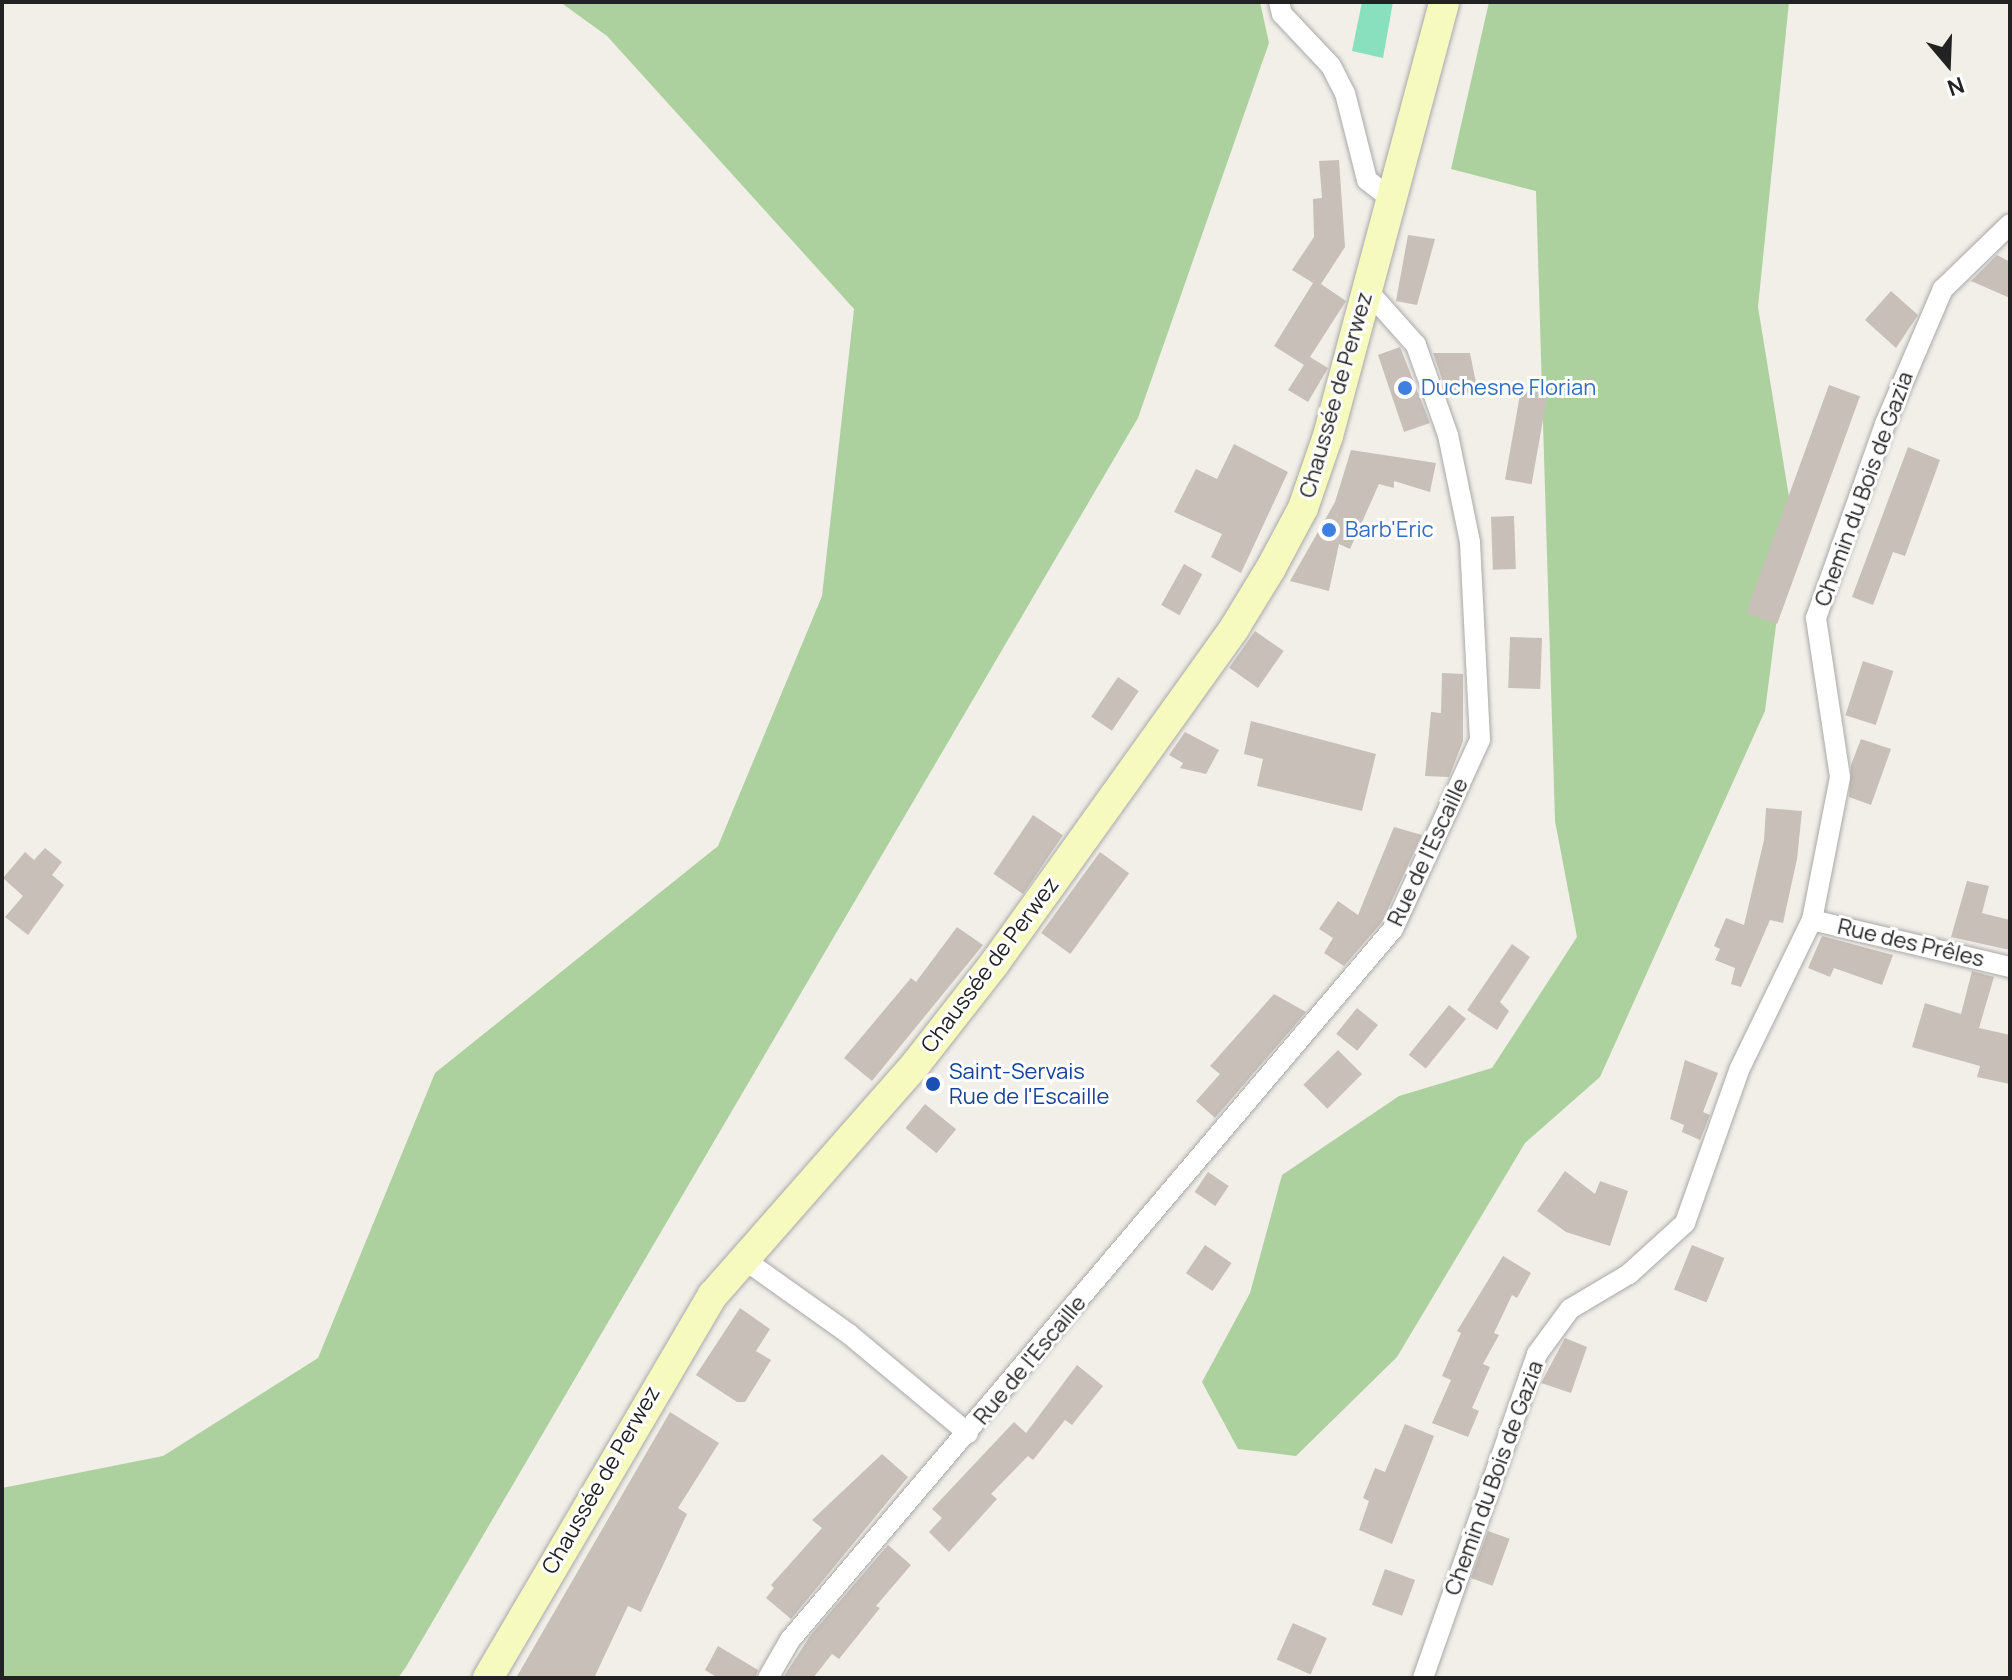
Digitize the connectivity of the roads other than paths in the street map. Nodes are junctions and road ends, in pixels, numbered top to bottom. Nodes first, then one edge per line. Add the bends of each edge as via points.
1 (1279, 2) edge
2 (1444, 2) edge
3 (1391, 199) junction
4 (2010, 224) edge
5 (1367, 290) junction
6 (1812, 920) junction
7 (2010, 967) edge
8 (742, 1258) junction
9 (968, 1433) junction
10 (488, 1678) edge
11 (768, 1678) edge
12 (1423, 1678) edge

1 - 3 street via 1282,14 1331,66 1345,93 1367,180
2 - 3 main road, Chaussée de Perwez
3 - 5 main road, Chaussée de Perwez
4 - 6 street, Chemin du Bois de Gazia via 1943,289 1885,424 1816,618 1840,777
5 - 8 main road, Chaussée de Perwez via 1303,508 1235,627 975,989 916,1064
5 - 9 street, Rue de l'Escaille via 1416,345 1448,435 1470,542 1480,740 1393,929
6 - 7 street, Rue des Prêles
6 - 12 street, Chemin du Bois de Gazia via 1740,1068 1685,1223 1629,1274 1570,1309 1537,1354
8 - 9 street, Rue de l'Escaille via 873,1352
8 - 10 main road, Chaussée de Perwez via 665,1369
9 - 11 street, Rue de l'Escaille via 790,1640

